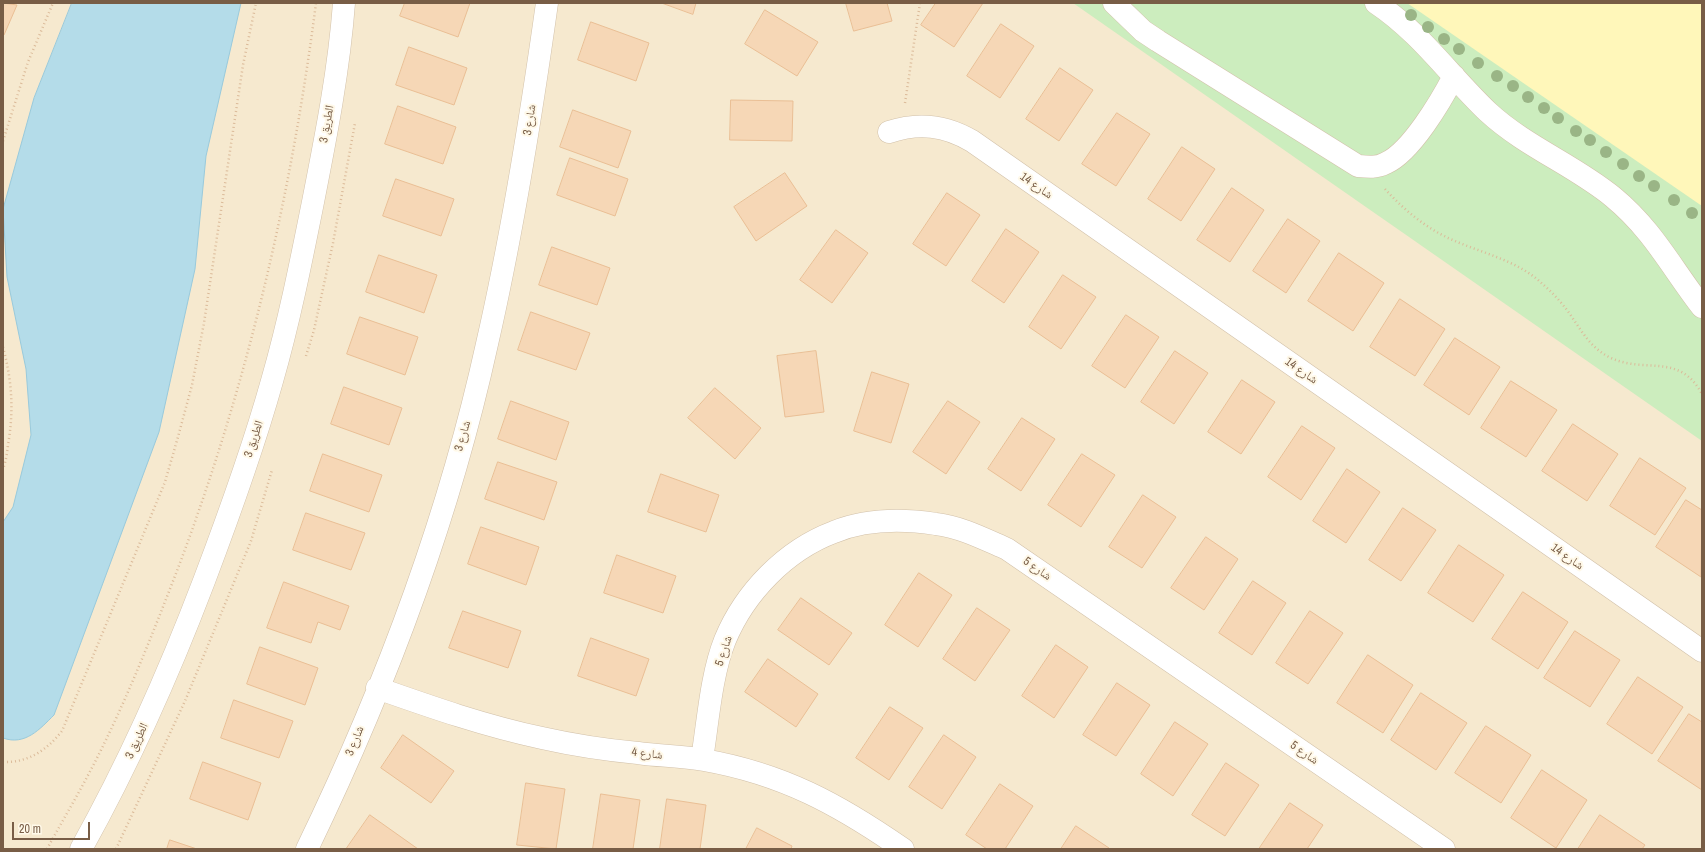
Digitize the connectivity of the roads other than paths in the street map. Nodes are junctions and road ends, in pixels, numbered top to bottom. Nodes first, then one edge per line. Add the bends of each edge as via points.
1 (344, 3) edge
2 (547, 3) edge
3 (1114, 3) edge
4 (1376, 3) edge
5 (1454, 76) junction
6 (895, 130) road end
7 (1702, 307) edge
8 (1702, 651) edge
9 (377, 688) junction
10 (702, 759) junction
11 (81, 849) edge
12 (307, 849) edge
13 (903, 849) edge
14 (1444, 849) edge

1 - 11 street, 3 الطريق via 327,129 303,251 276,366 255,439 214,556 157,698
2 - 9 street, شارع 3 via 529,128 487,345 439,517 411,601
3 - 5 street via 1143,31 1358,166 1368,167 1386,163 1410,142 1441,101
4 - 5 street via 1414,32
5 - 7 street via 1489,112 1518,136 1595,183 1632,214 1650,233
6 - 8 street, شارع 14 via 927,125 958,133 972,141
9 - 10 street, شارع 4 via 449,714 542,738 636,753
9 - 12 street, شارع 3 via 332,798
10 - 13 street, شارع 4 via 745,768 813,794 864,822
10 - 14 street, شارع 5 via 716,676 725,641 743,606 768,576 800,548 835,531 873,522 905,520 938,524 969,532 1007,549

